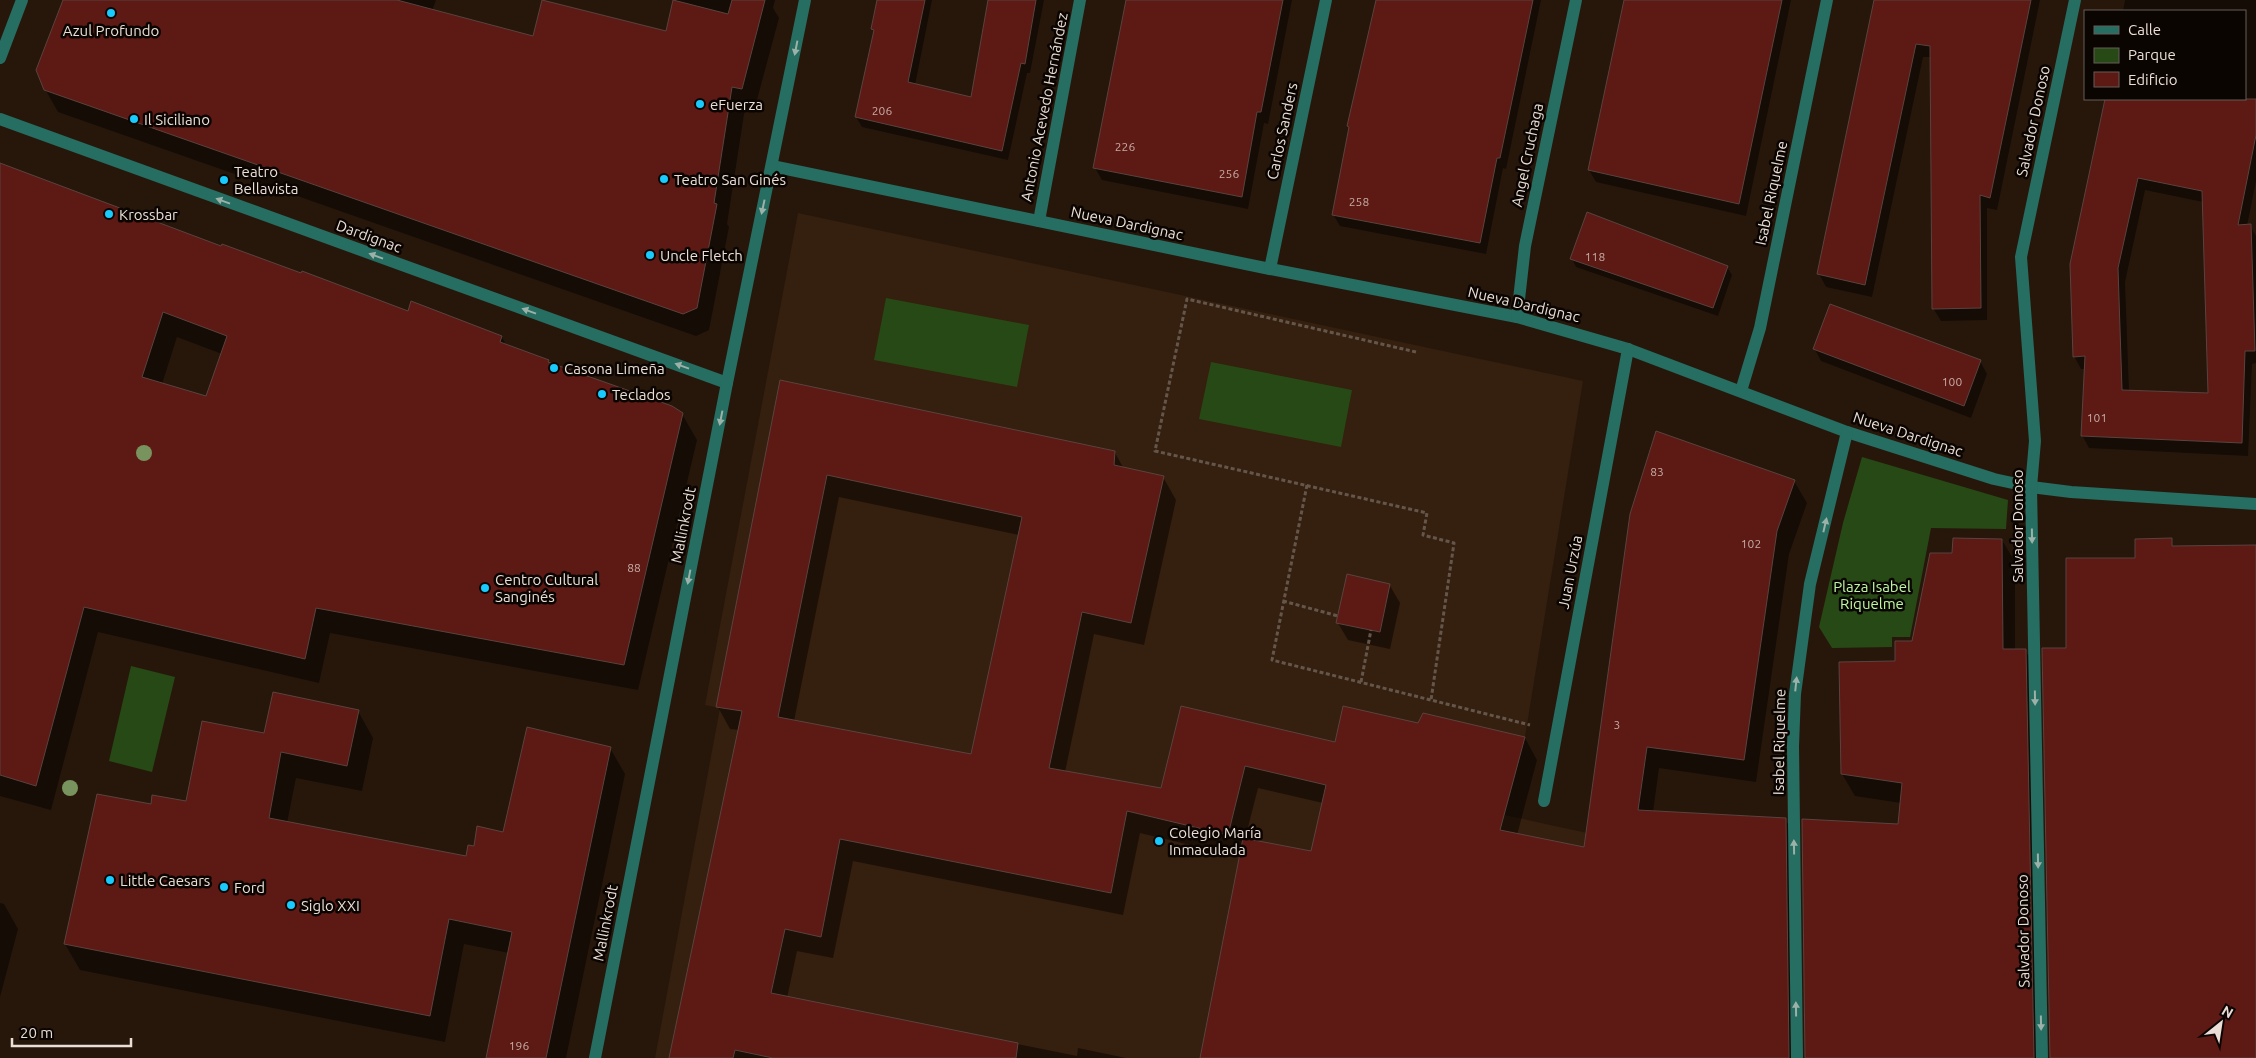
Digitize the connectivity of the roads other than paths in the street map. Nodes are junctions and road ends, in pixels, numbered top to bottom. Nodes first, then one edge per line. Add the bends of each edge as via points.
1 (22, 0) edge
2 (806, 0) edge
3 (1080, 0) edge
4 (1326, 0) edge
5 (1576, 0) edge
6 (1827, 0) edge
7 (2075, 0) edge
8 (0, 58) edge
9 (0, 120) edge
10 (772, 166) junction
11 (1039, 221) junction
12 (1270, 270) junction
13 (1517, 317) junction
14 (1628, 349) junction
15 (728, 383) junction
16 (1741, 391) junction
17 (1847, 432) junction
18 (2031, 487) junction
19 (2256, 504) edge
20 (1544, 801) dead end
21 (595, 1058) edge
22 (1797, 1058) edge
23 (2042, 1058) edge

1 - 8 street
2 -> 10 street, Mallinkrodt
3 - 11 street, Antonio Acevedo Hernández
4 - 12 street, Carlos Sanders
5 - 13 street, Angel Cruchaga via 1525,246
6 - 16 street, Isabel Riquelme via 1760,328
7 - 18 street, Salvador Donoso via 2021,257 2035,441
15 -> 9 street, Dardignac
10 - 11 street, Nueva Dardignac
10 -> 15 street, Mallinkrodt
11 - 12 street, Nueva Dardignac
12 - 13 street, Nueva Dardignac
13 - 14 street, Nueva Dardignac
14 - 16 street, Nueva Dardignac
14 - 20 street, Juan Urzúa
15 -> 21 street, Mallinkrodt
16 - 17 street, Nueva Dardignac
17 - 18 street, Nueva Dardignac via 1994,479
22 -> 17 street, Isabel Riquelme via 1795,694 1810,584
18 - 19 street, Nueva Dardignac
18 -> 23 street, Salvador Donoso

